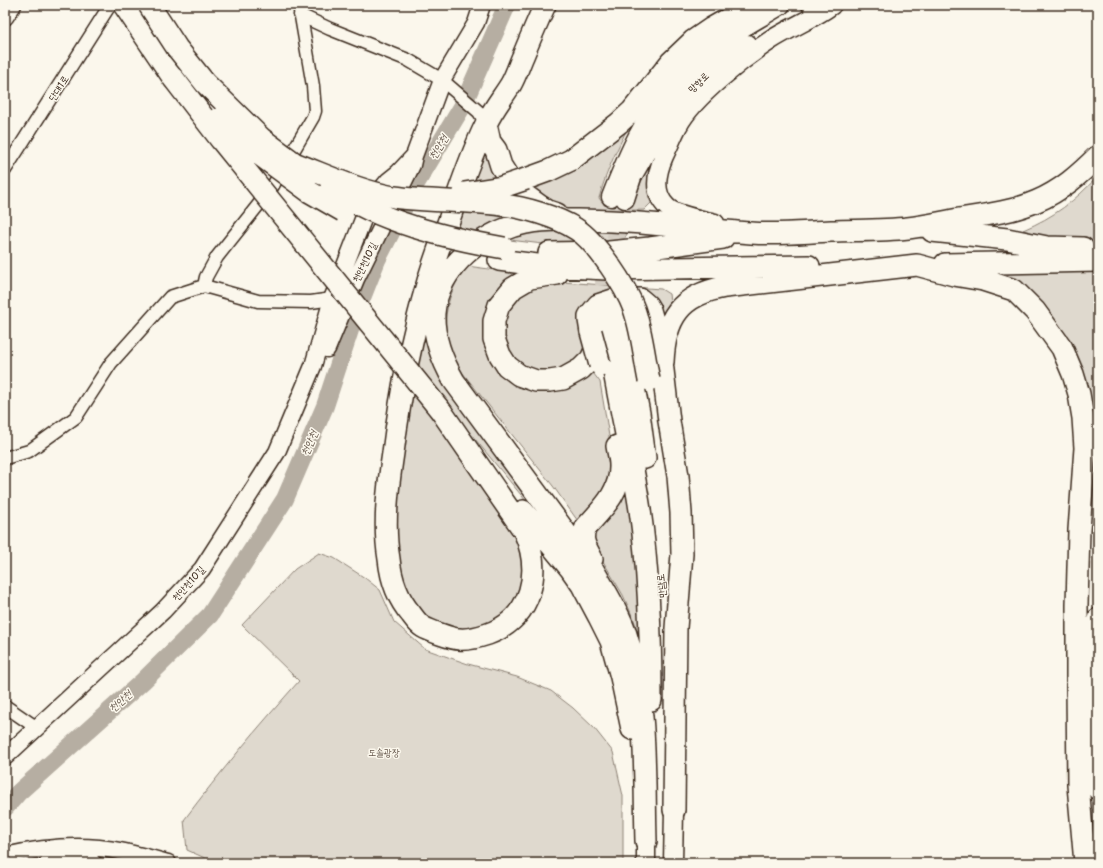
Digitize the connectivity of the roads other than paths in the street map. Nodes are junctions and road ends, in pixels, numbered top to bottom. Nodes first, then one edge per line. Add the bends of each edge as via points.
1 (13, 5) edge
2 (110, 5) edge
3 (124, 5) edge
4 (149, 5) edge
5 (482, 5) edge
6 (545, 5) edge
7 (738, 5) edge
8 (764, 5) edge
9 (781, 5) edge
10 (812, 5) edge
11 (832, 5) edge
12 (300, 10) edge
13 (5, 17) edge
14 (712, 28) junction
15 (738, 31) junction
16 (174, 79) junction
17 (445, 83) junction
18 (497, 104) junction
19 (481, 117) junction
20 (496, 150) junction
21 (414, 156) junction
22 (1098, 156) edge
23 (290, 163) junction
24 (5, 170) edge
25 (319, 172) junction
26 (583, 220) junction
27 (907, 228) junction
28 (753, 233) junction
29 (1098, 248) edge
30 (502, 254) junction
31 (1098, 261) edge
32 (917, 265) junction
33 (607, 269) junction
34 (204, 286) junction
35 (332, 299) junction
36 (613, 312) junction
37 (662, 362) junction
38 (313, 366) junction
39 (441, 411) junction
40 (5, 458) edge
41 (612, 602) junction
42 (1098, 619) edge
43 (676, 628) junction
44 (5, 706) edge
45 (37, 728) junction
46 (5, 757) edge
47 (1098, 789) edge
48 (674, 810) junction
49 (646, 841) junction
50 (12, 854) edge
51 (48, 863) edge
52 (93, 863) edge
53 (168, 863) edge
54 (646, 863) edge
55 (672, 863) edge
56 (1084, 863) edge

1 - 13 street
2 - 24 street, 단대1로
3 - 16 highway
4 - 23 highway, bridge via 177,48 205,83 262,140
5 - 17 street, 천안천10길 via 476,23
6 - 18 highway via 512,83
7 - 14 highway
8 - 14 highway via 733,16
8 - 15 street via 761,12
9 - 15 main road, 망향로
10 - 15 main road, 망향로 via 721,61 690,87 664,121 618,198 632,146 661,96 688,65
11 - 28 main road via 772,40 737,66 692,106 678,125 660,166 658,191 667,208 680,214
12 - 17 street via 330,29 408,60
12 - 23 street via 315,111
14 - 25 highway, bridge via 670,62 632,111 607,133 571,160 548,171 487,190 444,194 382,187
16 - 30 highway, bridge via 241,140 310,192 333,206 412,239 477,257
16 - 39 highway, bridge
17 - 19 street
17 - 21 street, 천안천10길
18 - 19 highway
18 - 20 highway
19 - 20 highway via 490,142
19 - 39 highway via 428,281 416,329 398,414 389,484 387,531 393,578 406,608 422,626 457,640 468,639 492,633 505,626 525,605 530,594 534,571 533,558 524,531
20 - 26 highway via 501,166 518,190 548,211
21 - 35 street, 천안천10길 via 388,180 370,204
21 - 38 street, 천안천10길 via 412,165 356,279 327,350
22 - 27 highway via 1068,184 1036,202 996,214
23 - 25 highway, bridge
23 - 30 highway, bridge via 368,209 433,233
23 - 34 street via 217,257
25 - 43 highway, bridge via 379,194 427,201 525,208 576,229 609,265 629,295 640,329 662,458 672,544
26 - 28 highway
26 - 41 highway via 524,223 499,232 470,249 443,284 436,300 435,327 436,340 444,364 454,382 581,553
27 - 28 highway
27 - 29 highway via 1007,239 1047,247
28 - 30 highway via 609,252
30 - 33 highway via 545,266
31 - 32 highway
32 - 33 highway
32 - 37 highway via 710,290 698,295 678,310 665,340
32 - 56 highway via 1014,290 1036,311 1052,332 1073,374 1083,418 1085,448 1079,538 1077,679 1078,785
33 - 36 highway via 530,278 513,288 499,305 494,321 494,339 500,355 519,375 536,381 550,382 563,379 581,369 590,360
34 - 35 street via 258,301 311,302
34 - 40 street via 170,297 111,363 76,417 29,451
35 - 38 street, 천안천10길
36 - 48 highway, 만남로 via 639,413 655,531 663,605 666,719
36 - 49 highway, 만남로 via 613,366 640,511 651,626 652,704
37 - 41 highway, bridge via 650,310 640,299 613,300 598,305 589,316 620,464 619,481 613,495 586,527 583,537
37 - 43 highway via 681,513 682,554
38 - 45 street, 천안천10길 via 277,452 202,569 163,611
39 - 49 highway via 570,568 582,585 611,641 622,677 632,726
41 - 49 highway via 625,630 641,696
42 - 47 highway via 1092,700
43 - 48 highway
44 - 45 street
45 - 46 street, 천안천10길
48 - 55 main road, 만남로
49 - 54 main road, 만남로
50 - 53 street via 59,848 99,848
51 - 52 street

